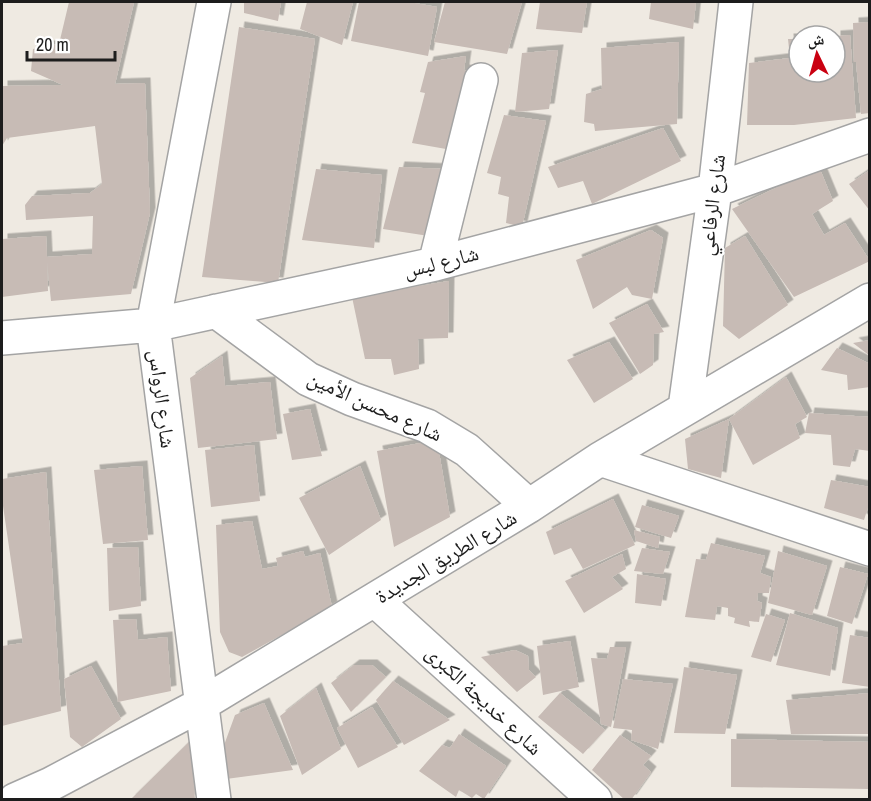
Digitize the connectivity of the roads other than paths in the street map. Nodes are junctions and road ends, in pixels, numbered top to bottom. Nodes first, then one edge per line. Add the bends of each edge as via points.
1 (214, 2) edge
2 (736, 2) edge
3 (481, 80) dead end
4 (870, 135) edge
5 (715, 190) junction
6 (435, 264) junction
7 (870, 300) edge
8 (216, 311) junction
9 (153, 325) junction
10 (2, 338) edge
11 (685, 408) junction
12 (600, 459) junction
13 (529, 506) junction
14 (870, 549) edge
15 (375, 600) junction
16 (202, 705) junction
17 (15, 800) edge
18 (214, 800) edge
19 (595, 800) edge

1 - 9 street, شارع الرواس
2 - 5 street, شارع الرفاعي
3 - 6 street
4 - 5 street, شارع لبس
5 - 6 street, شارع لبس
5 - 11 street, شارع الرفاعي
6 - 8 street, شارع لبس
7 - 11 street, شارع الطريق الجديدة
8 - 9 street, شارع لبس
8 - 13 street, شارع محسن الأمين via 308,379 427,426 467,450
9 - 10 street, شارع لبس
9 - 16 street, شارع الرواس
11 - 12 street, شارع الطريق الجديدة
12 - 13 street, شارع الطريق الجديدة
12 - 14 street
13 - 15 street, شارع الطريق الجديدة
15 - 16 street, شارع الطريق الجديدة
15 - 19 street, شارع خديجة الكبرى
16 - 17 street, شارع الطريق الجديدة
16 - 18 street, شارع الرواس

